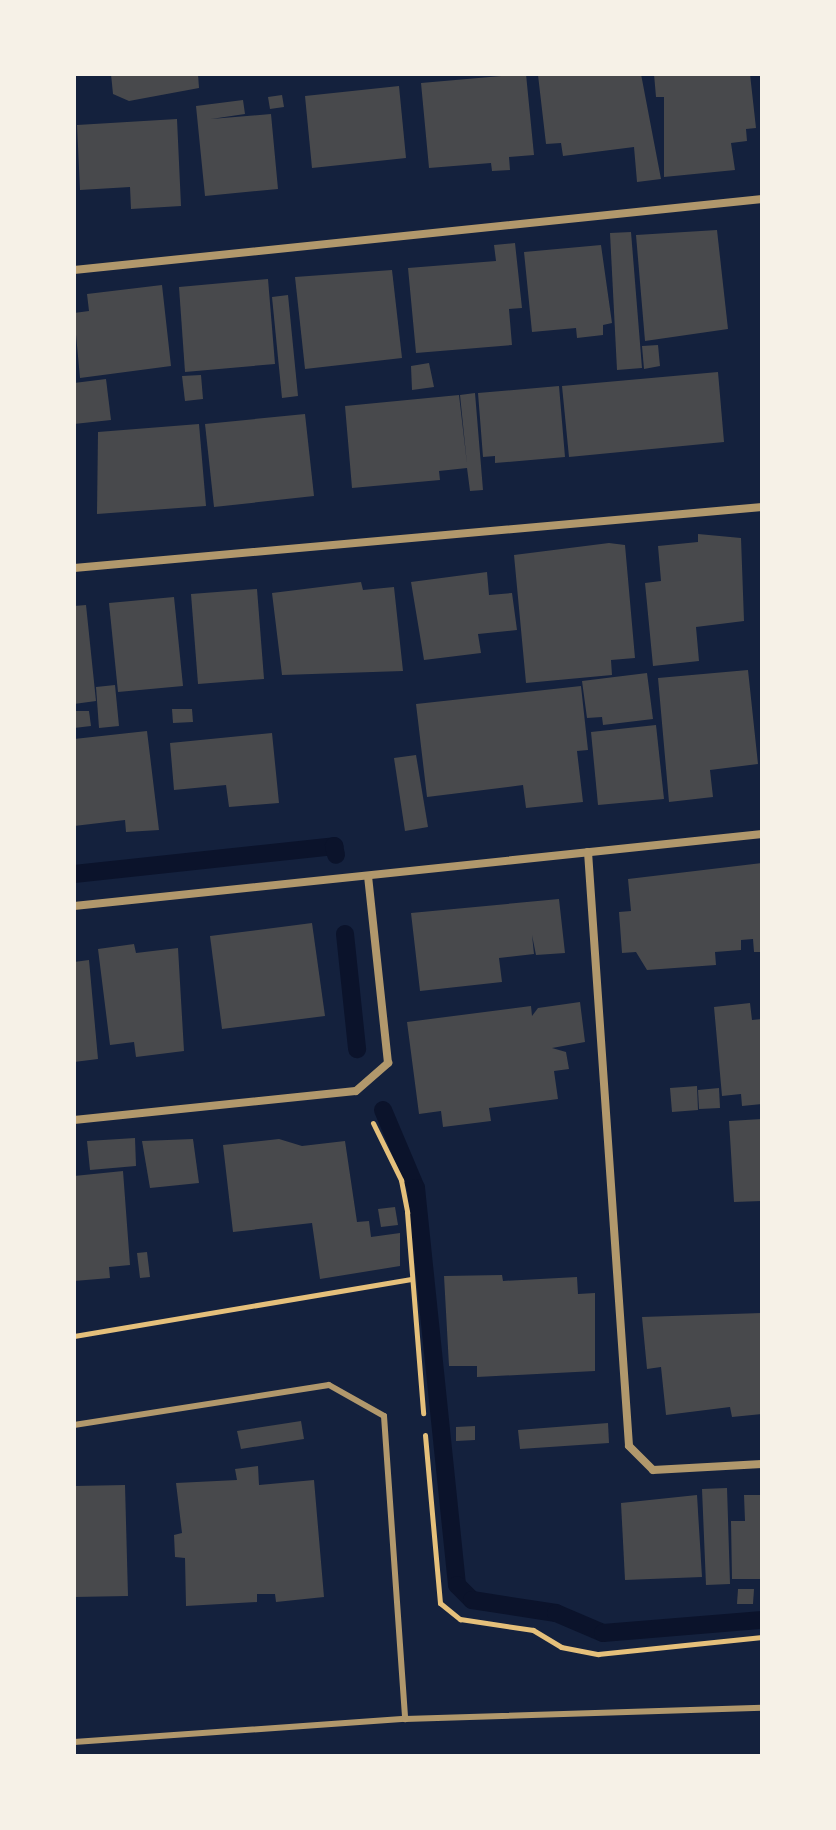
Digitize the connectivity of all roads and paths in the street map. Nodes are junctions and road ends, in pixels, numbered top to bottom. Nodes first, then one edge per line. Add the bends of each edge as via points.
1 (762, 199) edge
2 (74, 270) edge
3 (762, 507) edge
4 (74, 568) edge
5 (762, 834) edge
6 (588, 852) junction
7 (368, 877) junction
8 (74, 906) edge
9 (356, 1091) junction
10 (74, 1120) edge
11 (411, 1279) junction
12 (74, 1336) edge
13 (74, 1425) edge
14 (762, 1464) edge
15 (762, 1637) edge
16 (762, 1708) edge
17 (405, 1719) junction
18 (74, 1742) edge

1 - 2 street
3 - 4 street
5 - 6 street
6 - 7 street
6 - 14 street via 629,1446 653,1470
7 - 8 street
7 - 9 street via 388,1063
9 - 10 street
9 - 11 path via 401,1180
11 - 12 path
11 - 15 path via 440,1603 460,1619 533,1630 561,1647 598,1654
13 - 17 lane via 329,1385 384,1416
16 - 17 lane
17 - 18 lane

